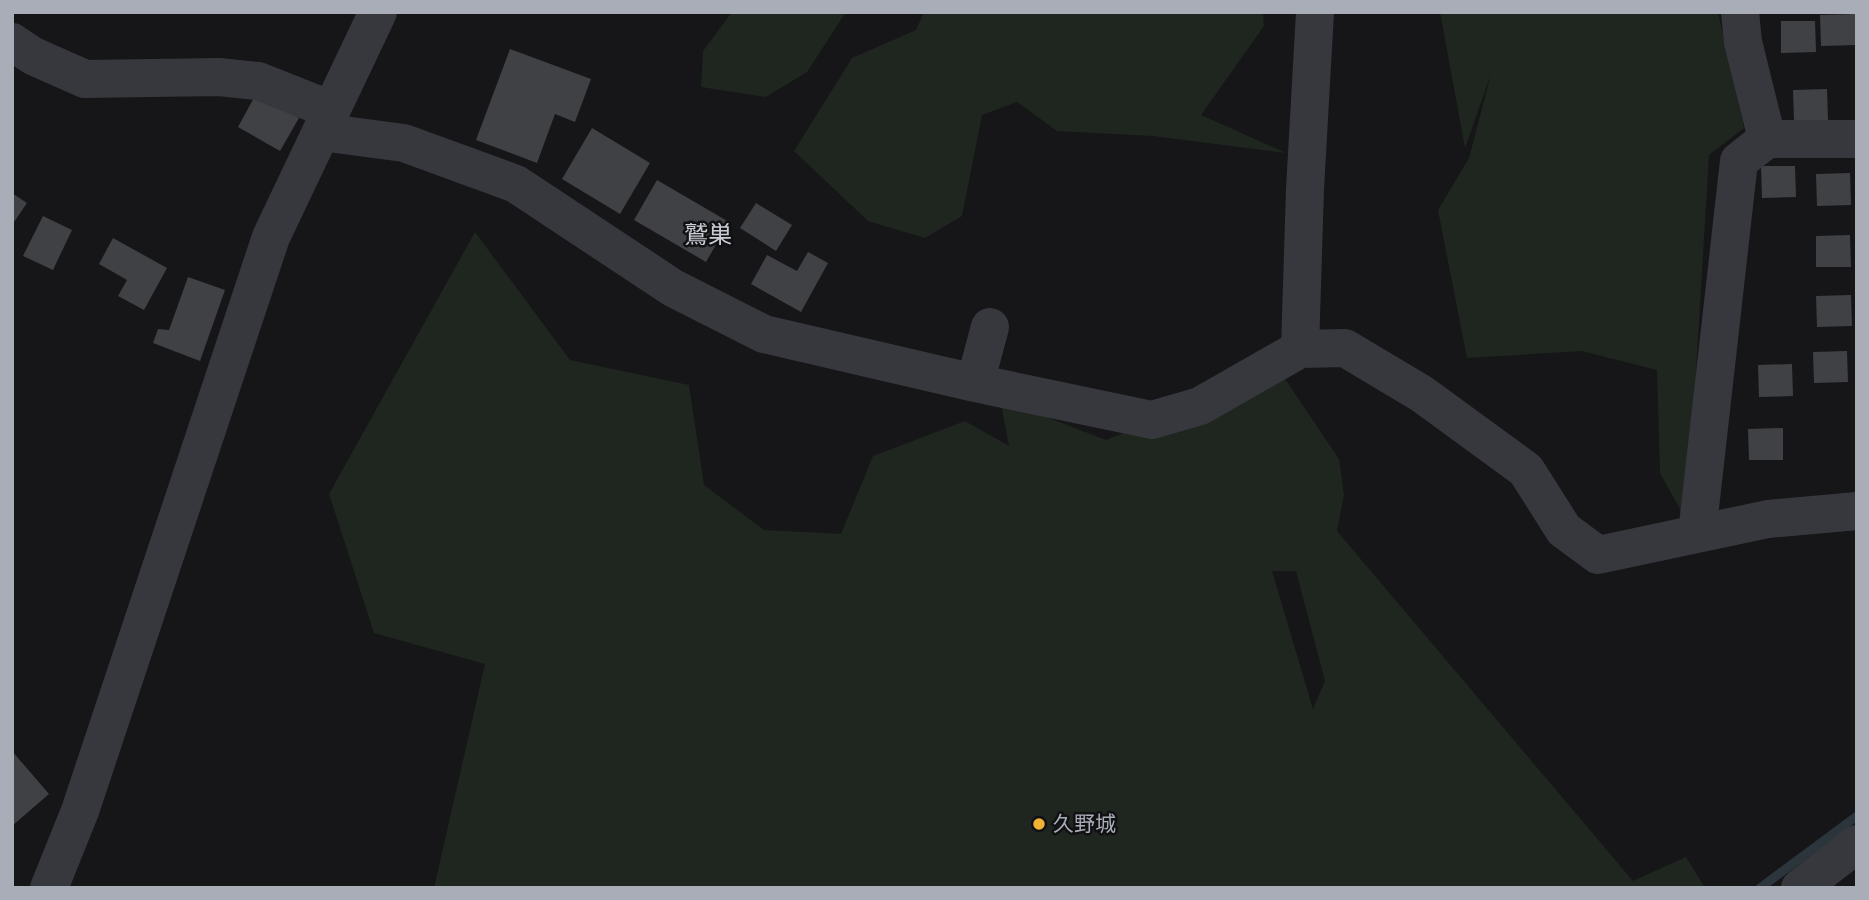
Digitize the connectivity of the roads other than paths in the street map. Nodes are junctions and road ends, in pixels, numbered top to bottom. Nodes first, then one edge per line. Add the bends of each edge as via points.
1 (378, 12) edge
2 (1315, 12) edge
3 (1740, 12) edge
4 (12, 42) edge
5 (326, 121) junction
6 (1767, 139) junction
7 (1857, 139) edge
8 (990, 327) dead end
9 (1300, 349) junction
10 (975, 383) junction
11 (1857, 511) edge
12 (1697, 534) junction
13 (1857, 844) edge
14 (49, 888) edge
15 (1800, 888) edge

1 - 5 street
2 - 9 street
3 - 6 street
4 - 5 street via 85,79 219,77 258,81
5 - 10 street via 404,143 516,184 673,288 764,334
5 - 14 street via 271,237 80,811
6 - 7 street
6 - 12 street via 1739,161
8 - 10 street
9 - 10 street via 1200,406 1152,420
9 - 12 street via 1345,348 1422,394 1526,470 1564,530 1598,555
11 - 12 street via 1768,519
13 - 15 street

